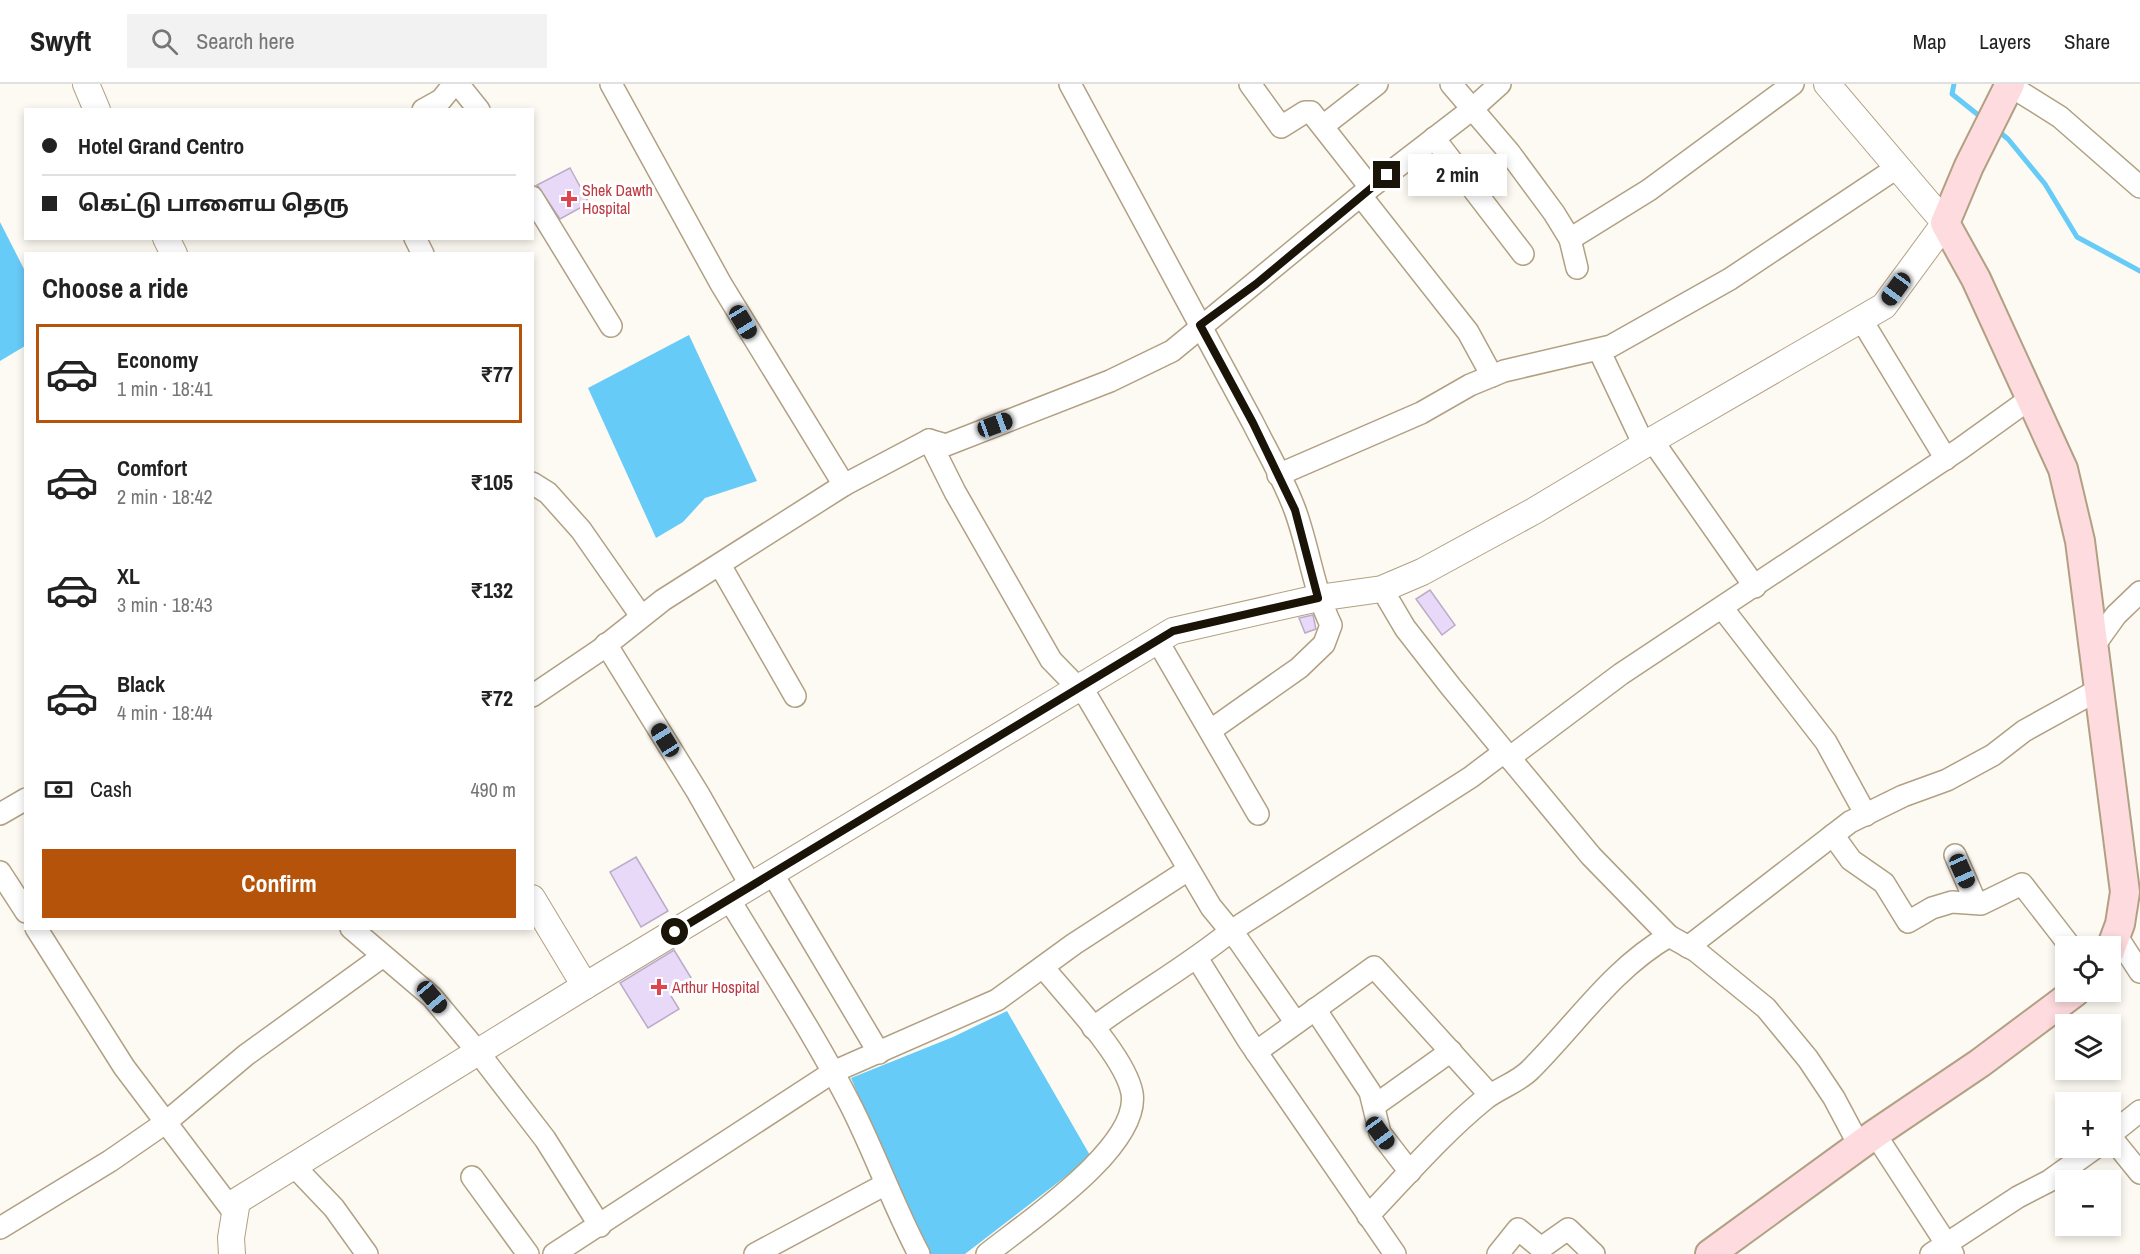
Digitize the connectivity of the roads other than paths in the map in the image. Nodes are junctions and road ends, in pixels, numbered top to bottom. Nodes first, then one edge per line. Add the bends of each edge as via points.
1 (86, 84) edge
2 (453, 84) edge
3 (458, 84) edge
4 (610, 84) edge
5 (1070, 84) edge
6 (1250, 84) edge
7 (1377, 84) edge
8 (1451, 84) edge
9 (1500, 84) edge
10 (1793, 84) edge
11 (1827, 84) edge
12 (2009, 84) edge
13 (97, 108) edge
14 (427, 108) edge
15 (477, 108) edge
16 (1472, 110) junction
17 (1323, 126) junction
18 (1434, 138) junction
19 (1898, 167) junction
20 (2140, 187) edge
21 (1365, 192) junction
22 (534, 200) edge
23 (1946, 223) junction
24 (1570, 239) junction
25 (1522, 254) dead end
26 (1576, 267) dead end
27 (1862, 319) junction
28 (1200, 325) junction
29 (611, 326) dead end
30 (1599, 350) junction
31 (1492, 376) junction
32 (2031, 398) junction
33 (929, 440) junction
34 (1648, 442) junction
35 (1946, 459) junction
36 (1278, 475) junction
37 (534, 484) edge
38 (844, 485) junction
39 (720, 565) junction
40 (1755, 587) junction
41 (1382, 589) junction
42 (2140, 592) edge
43 (1318, 598) junction
44 (1723, 609) junction
45 (640, 616) junction
46 (1157, 640) junction
47 (606, 645) junction
48 (2093, 648) junction
49 (1078, 688) junction
50 (2098, 690) junction
51 (534, 695) edge
52 (795, 696) dead end
53 (1211, 730) junction
54 (1506, 755) junction
55 (24, 800) edge
56 (0, 814) edge
57 (1258, 814) dead end
58 (1866, 815) junction
59 (1833, 835) junction
60 (1955, 855) dead end
61 (1188, 870) junction
62 (0, 872) edge
63 (762, 879) junction
64 (729, 899) junction
65 (534, 901) edge
66 (1976, 903) junction
67 (24, 909) edge
68 (37, 930) edge
69 (353, 930) edge
70 (1231, 931) junction
71 (1669, 936) junction
72 (2062, 936) edge
73 (2123, 945) edge
74 (1688, 947) junction
75 (383, 956) junction
76 (1197, 958) junction
77 (1044, 967) junction
78 (2140, 972) edge
79 (585, 986) junction
80 (2062, 1002) edge
81 (1315, 1009) junction
82 (1296, 1023) junction
83 (1093, 1028) junction
84 (1451, 1051) junction
85 (478, 1052) junction
86 (1256, 1052) junction
87 (879, 1053) junction
88 (833, 1072) junction
89 (1490, 1095) junction
90 (1374, 1106) junction
91 (2140, 1111) edge
92 (165, 1123) junction
93 (2121, 1127) edge
94 (1867, 1140) junction
95 (2121, 1150) edge
96 (2081, 1158) edge
97 (294, 1166) junction
98 (1410, 1172) junction
99 (2140, 1173) edge
100 (472, 1177) dead end
101 (884, 1185) junction
102 (235, 1214) junction
103 (1368, 1216) junction
104 (600, 1226) junction
105 (0, 1228) edge
106 (1944, 1251) edge
107 (232, 1254) edge
108 (367, 1254) edge
109 (528, 1254) edge
110 (554, 1254) edge
111 (754, 1254) edge
112 (919, 1254) edge
113 (987, 1254) edge
114 (1395, 1254) edge
115 (1498, 1254) edge
116 (1594, 1254) edge
117 (1710, 1254) edge

1 - 13 street
2 - 14 street via 441,100
3 - 15 street
4 - 38 street via 721,284
5 - 28 street
6 - 17 street via 1281,127 1305,112 1311,112
7 - 17 street
8 - 16 street
9 - 16 street
10 - 24 street via 1649,190
11 - 19 street
12 - 20 street via 2060,117
12 - 23 main road
16 - 18 street
16 - 24 street via 1509,152
17 - 21 street
18 - 21 street
18 - 25 street
19 - 23 street
19 - 30 street via 1730,279
21 - 28 street via 1256,284
21 - 31 street via 1468,332
22 - 29 street
23 - 27 street via 1884,306
23 - 32 main road
24 - 26 street
27 - 34 street
27 - 35 street
28 - 33 street via 1172,351 1110,381 946,445
28 - 36 street
30 - 31 street
30 - 34 street
31 - 36 street via 1422,413
32 - 35 street
32 - 48 main road via 2063,469 2080,541
33 - 38 street
33 - 49 street via 1051,660
34 - 40 street
34 - 41 street via 1534,511 1422,572
35 - 40 street
36 - 43 street via 1295,510
37 - 45 street via 548,494 580,530
38 - 39 street
39 - 45 street
39 - 52 street
40 - 44 street
41 - 43 street
41 - 54 street via 1405,628
42 - 48 street via 2116,615
43 - 46 street via 1173,631
43 - 53 street via 1331,625 1324,644 1271,690
44 - 54 street via 1621,674
44 - 58 street via 1826,742
45 - 47 street
46 - 49 street
46 - 53 street
47 - 51 street
47 - 63 street via 698,793
48 - 50 main road
49 - 61 street via 1088,698
49 - 63 street
50 - 58 street via 1947,780
50 - 73 main road via 2124,891
53 - 57 street
54 - 70 street
54 - 71 street via 1592,856
55 - 56 street
58 - 59 street
59 - 66 street via 1851,860 1884,883 1908,922 1952,902
59 - 74 street
60 - 66 street
61 - 70 street
61 - 77 street
62 - 67 street
63 - 64 street
63 - 87 street
64 - 79 street
64 - 88 street
65 - 79 street
66 - 72 street via 2022,884
68 - 92 street via 124,1067
69 - 75 street
70 - 76 street
70 - 82 street
71 - 74 street
71 - 89 street via 1635,958 1611,980 1529,1072
73 - 78 street
74 - 94 street via 1766,1008
75 - 85 street via 432,997
75 - 92 street via 246,1055
76 - 83 street
76 - 86 street
77 - 83 street
77 - 87 street via 997,1000
79 - 85 street
80 - 94 main road
81 - 82 street
81 - 84 street via 1374,967
81 - 90 street via 1370,1092
82 - 86 street
83 - 113 street via 1127,1080 1132,1093 1128,1118 1109,1151 1087,1173
84 - 89 street
84 - 90 street
85 - 97 street
85 - 104 street via 545,1139
86 - 103 street
87 - 88 street
88 - 101 street
88 - 104 street
89 - 98 street
90 - 98 street via 1380,1133
91 - 93 street
92 - 102 street
92 - 105 street
94 - 106 street
94 - 117 main road
95 - 99 street
96 - 106 street via 2018,1197
97 - 102 street via 237,1201
97 - 108 street via 334,1208
98 - 103 street
100 - 109 street
101 - 111 street
101 - 112 street
102 - 107 street
103 - 114 street
104 - 110 street
115 - 116 street via 1518,1229 1541,1248 1568,1229

